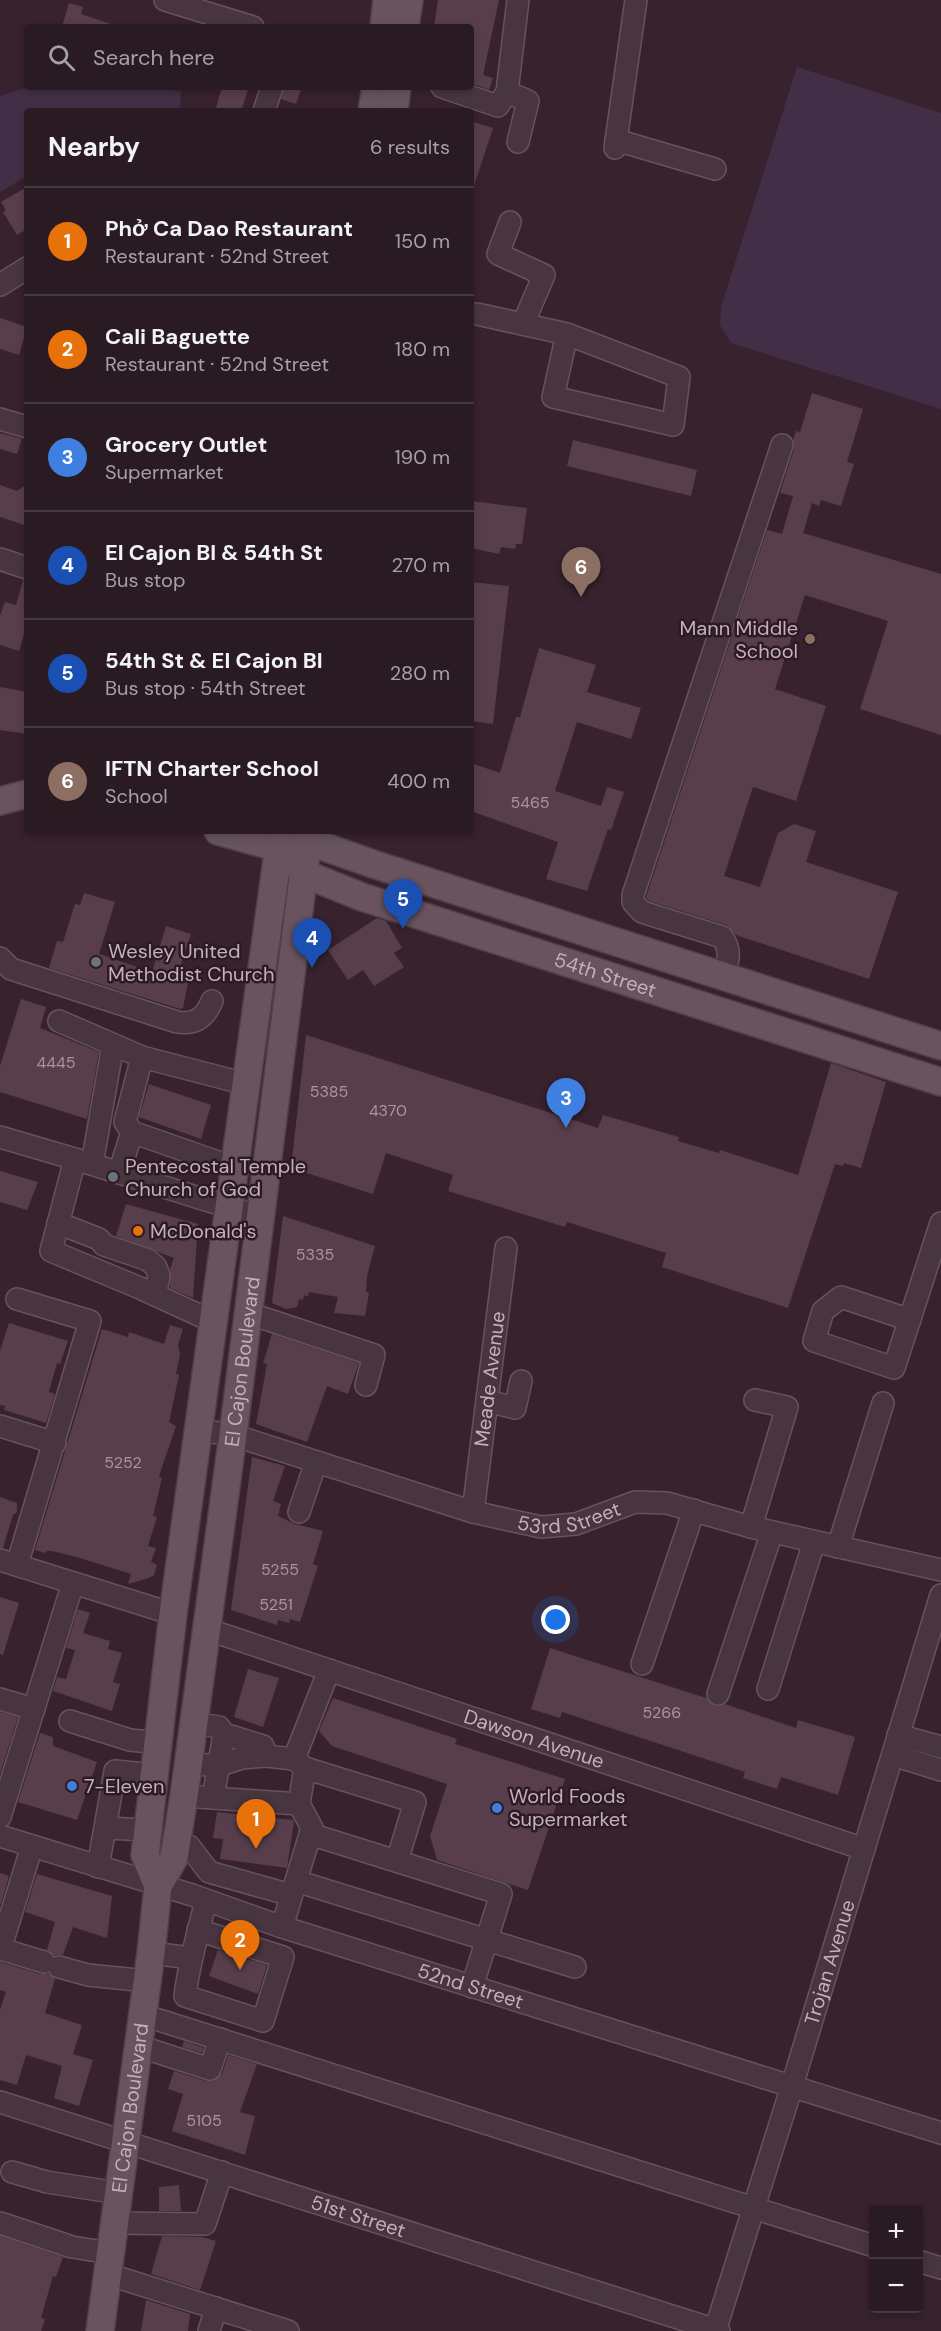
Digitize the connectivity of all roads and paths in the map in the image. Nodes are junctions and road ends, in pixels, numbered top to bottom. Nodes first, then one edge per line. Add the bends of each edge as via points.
1 (387, 0) edge
2 (409, 0) edge
3 (518, 0) edge
4 (636, 0) edge
5 (170, 1) edge
6 (243, 24) edge
7 (384, 24) edge
8 (405, 24) edge
9 (271, 90) edge
10 (376, 90) edge
11 (397, 90) edge
12 (451, 90) edge
13 (507, 92) junction
14 (265, 108) edge
15 (372, 108) edge
16 (394, 108) edge
17 (518, 142) dead end
18 (715, 169) dead end
19 (510, 222) dead end
20 (477, 314) dead end
21 (523, 324) junction
22 (567, 334) junction
23 (0, 419) edge
24 (24, 426) edge
25 (782, 445) dead end
26 (0, 559) edge
27 (24, 567) edge
28 (24, 795) edge
29 (0, 801) edge
30 (239, 834) edge
31 (309, 836) edge
32 (280, 840) edge
33 (304, 874) junction
34 (0, 958) edge
35 (724, 976) junction
36 (212, 1001) dead end
37 (59, 1021) dead end
38 (113, 1045) junction
39 (941, 1046) edge
40 (142, 1057) junction
41 (941, 1082) edge
42 (246, 1084) junction
43 (132, 1132) junction
44 (0, 1137) edge
45 (83, 1161) junction
46 (235, 1168) junction
47 (119, 1173) junction
48 (230, 1208) junction
49 (260, 1217) junction
50 (58, 1223) junction
51 (941, 1223) edge
52 (506, 1248) dead end
53 (155, 1295) junction
54 (17, 1299) dead end
55 (249, 1313) junction
56 (910, 1320) dead end
57 (214, 1322) junction
58 (521, 1382) dead end
59 (366, 1384) dead end
60 (756, 1400) dead end
61 (487, 1401) junction
62 (884, 1403) dead end
63 (0, 1426) edge
64 (198, 1430) junction
65 (233, 1435) junction
66 (55, 1443) junction
67 (316, 1462) junction
68 (694, 1510) junction
69 (299, 1512) dead end
70 (473, 1512) junction
71 (751, 1527) junction
72 (772, 1532) junction
73 (814, 1542) junction
74 (838, 1547) junction
75 (9, 1563) edge
76 (941, 1570) edge
77 (73, 1583) junction
78 (941, 1595) edge
79 (173, 1614) junction
80 (206, 1629) junction
81 (642, 1664) dead end
82 (329, 1670) junction
83 (768, 1689) dead end
84 (718, 1694) dead end
85 (0, 1699) edge
86 (34, 1709) junction
87 (70, 1721) dead end
88 (194, 1723) junction
89 (224, 1734) junction
90 (159, 1743) junction
91 (896, 1745) junction
92 (941, 1747) edge
93 (266, 1756) junction
94 (188, 1763) junction
95 (300, 1763) junction
96 (217, 1766) junction
97 (941, 1770) edge
98 (155, 1775) junction
99 (184, 1796) junction
100 (213, 1798) junction
101 (299, 1804) junction
102 (0, 1817) edge
103 (106, 1828) junction
104 (148, 1830) junction
105 (310, 1834) junction
106 (0, 1836) edge
107 (176, 1844) junction
108 (32, 1846) junction
109 (864, 1849) junction
110 (397, 1861) junction
111 (98, 1867) junction
112 (158, 1886) junction
113 (294, 1888) junction
114 (206, 1901) junction
115 (282, 1927) junction
116 (198, 1930) junction
117 (487, 1938) junction
118 (0, 1949) edge
119 (151, 1953) junction
120 (191, 1959) junction
121 (575, 1967) dead end
122 (147, 1981) junction
123 (472, 1987) junction
124 (143, 2015) junction
125 (220, 2039) junction
126 (138, 2046) junction
127 (792, 2086) junction
128 (0, 2102) edge
129 (941, 2133) edge
130 (125, 2141) junction
131 (12, 2172) dead end
132 (222, 2172) junction
133 (118, 2193) junction
134 (753, 2208) junction
135 (0, 2223) edge
136 (114, 2223) junction
137 (869, 2245) edge
138 (923, 2263) edge
139 (109, 2264) junction
140 (941, 2268) edge
141 (216, 2308) junction
142 (100, 2331) edge
143 (209, 2331) edge
144 (288, 2331) edge
145 (716, 2331) edge

1 - 7 main road
2 - 8 main road
3 - 13 street
4 - 18 street via 616,144
5 - 6 street
9 - 14 street
10 - 15 main road
11 - 16 main road
12 - 13 street via 498,106
13 - 17 street via 528,101
19 - 21 street via 498,254 544,275
20 - 21 street
21 - 22 street
22 - 22 street via 553,397 673,425 679,377
23 - 24 street
25 - 35 street via 633,895 633,902 642,912 722,937 730,953
26 - 27 street
28 - 29 main road
30 - 32 main road
31 - 32 main road
31 - 33 main road, El Cajon Boulevard
31 - 35 main road, 54th Street via 373,864
32 - 33 main road, 54th Street
32 - 42 main road, El Cajon Boulevard
33 - 41 main road, 54th Street via 362,897
33 - 49 main road, El Cajon Boulevard
34 - 36 street via 10,969 177,1022 196,1021
35 - 39 main road, 54th Street
37 - 38 street
38 - 40 street
38 - 45 street
40 - 42 street
40 - 43 street via 125,1122
42 - 46 main road, El Cajon Boulevard
43 - 46 street
43 - 47 street
44 - 45 street
45 - 47 street
45 - 50 street
46 - 48 main road, El Cajon Boulevard
47 - 48 street
48 - 49 street
48 - 57 main road, El Cajon Boulevard
49 - 55 main road, El Cajon Boulevard
50 - 53 street via 148,1260 159,1276
50 - 53 street via 51,1251
51 - 56 street
52 - 61 street, Meade Avenue
53 - 57 street
54 - 66 street via 90,1321
55 - 59 street via 374,1355
55 - 65 main road, El Cajon Boulevard
57 - 64 main road, El Cajon Boulevard
58 - 61 street via 515,1408
60 - 71 street via 787,1407
61 - 70 street, Meade Avenue
62 - 74 street
63 - 66 street
64 - 65 street, 53rd Street
64 - 79 main road, El Cajon Boulevard
65 - 67 street, 53rd Street
65 - 80 main road, El Cajon Boulevard
66 - 75 street
67 - 69 street
67 - 70 street, 53rd Street
68 - 70 street, 53rd Street via 667,1503 636,1503 576,1524 541,1527
68 - 71 street, 53rd Street
68 - 81 street
71 - 72 street, 53rd Street
72 - 73 street, 53rd Street
72 - 84 street
73 - 74 street, 53rd Street
73 - 83 street
74 - 76 street, 53rd Street
75 - 77 street
77 - 79 street
77 - 86 street
78 - 91 street, Trojan Avenue
79 - 90 main road, El Cajon Boulevard
80 - 82 street, Dawson Avenue
80 - 88 main road, El Cajon Boulevard
82 - 95 street
82 - 109 street, Dawson Avenue
85 - 86 street
86 - 102 street
87 - 90 street via 130,1740
88 - 89 street via 219,1727
88 - 94 main road, El Cajon Boulevard
89 - 93 street via 262,1746
89 - 96 street
90 - 98 main road, El Cajon Boulevard
91 - 92 street
91 - 97 street
91 - 109 street, Trojan Avenue
93 - 95 street
93 - 96 street
94 - 96 street
94 - 99 main road, El Cajon Boulevard
95 - 101 street
95 - 110 street via 415,1802
96 - 100 street
98 - 103 street via 116,1771
98 - 104 main road, El Cajon Boulevard
99 - 100 street
99 - 107 main road, El Cajon Boulevard
100 - 101 street
101 - 105 street via 312,1828
103 - 104 street
103 - 111 street
104 - 112 main road, El Cajon Boulevard via 145,1855
105 - 110 street
105 - 113 street
106 - 108 street, 52nd Street
107 - 112 main road, El Cajon Boulevard via 174,1858
107 - 113 street via 189,1846 209,1872
108 - 111 street, 52nd Street
108 - 118 street
109 - 127 street, Trojan Avenue
110 - 117 street via 501,1894
111 - 112 street, 52nd Street
112 - 114 street, 52nd Street
112 - 119 main road, El Cajon Boulevard
113 - 115 street
113 - 117 street
114 - 115 street, 52nd Street
114 - 116 street
115 - 123 street, 52nd Street
116 - 120 street
116 - 120 street via 283,1956 263,2021 186,1996
117 - 121 street
117 - 123 street
118 - 122 street via 88,1975
119 - 120 street
119 - 122 main road, El Cajon Boulevard
122 - 124 main road, El Cajon Boulevard
123 - 127 street, 52nd Street
124 - 125 street
124 - 126 main road, El Cajon Boulevard
125 - 126 street via 210,2069
125 - 134 street
126 - 130 main road, El Cajon Boulevard
127 - 129 street, 52nd Street
127 - 134 street, Trojan Avenue
128 - 130 street, 51st Street
130 - 132 street, 51st Street
130 - 133 main road, El Cajon Boulevard
131 - 133 street via 47,2182
132 - 136 street via 206,2224
132 - 145 street, 51st Street
133 - 136 main road, El Cajon Boulevard
134 - 137 street
134 - 145 street, Trojan Avenue
135 - 139 street
136 - 139 main road, El Cajon Boulevard
138 - 140 street
139 - 141 street
139 - 142 main road, El Cajon Boulevard
141 - 143 street
141 - 144 street

